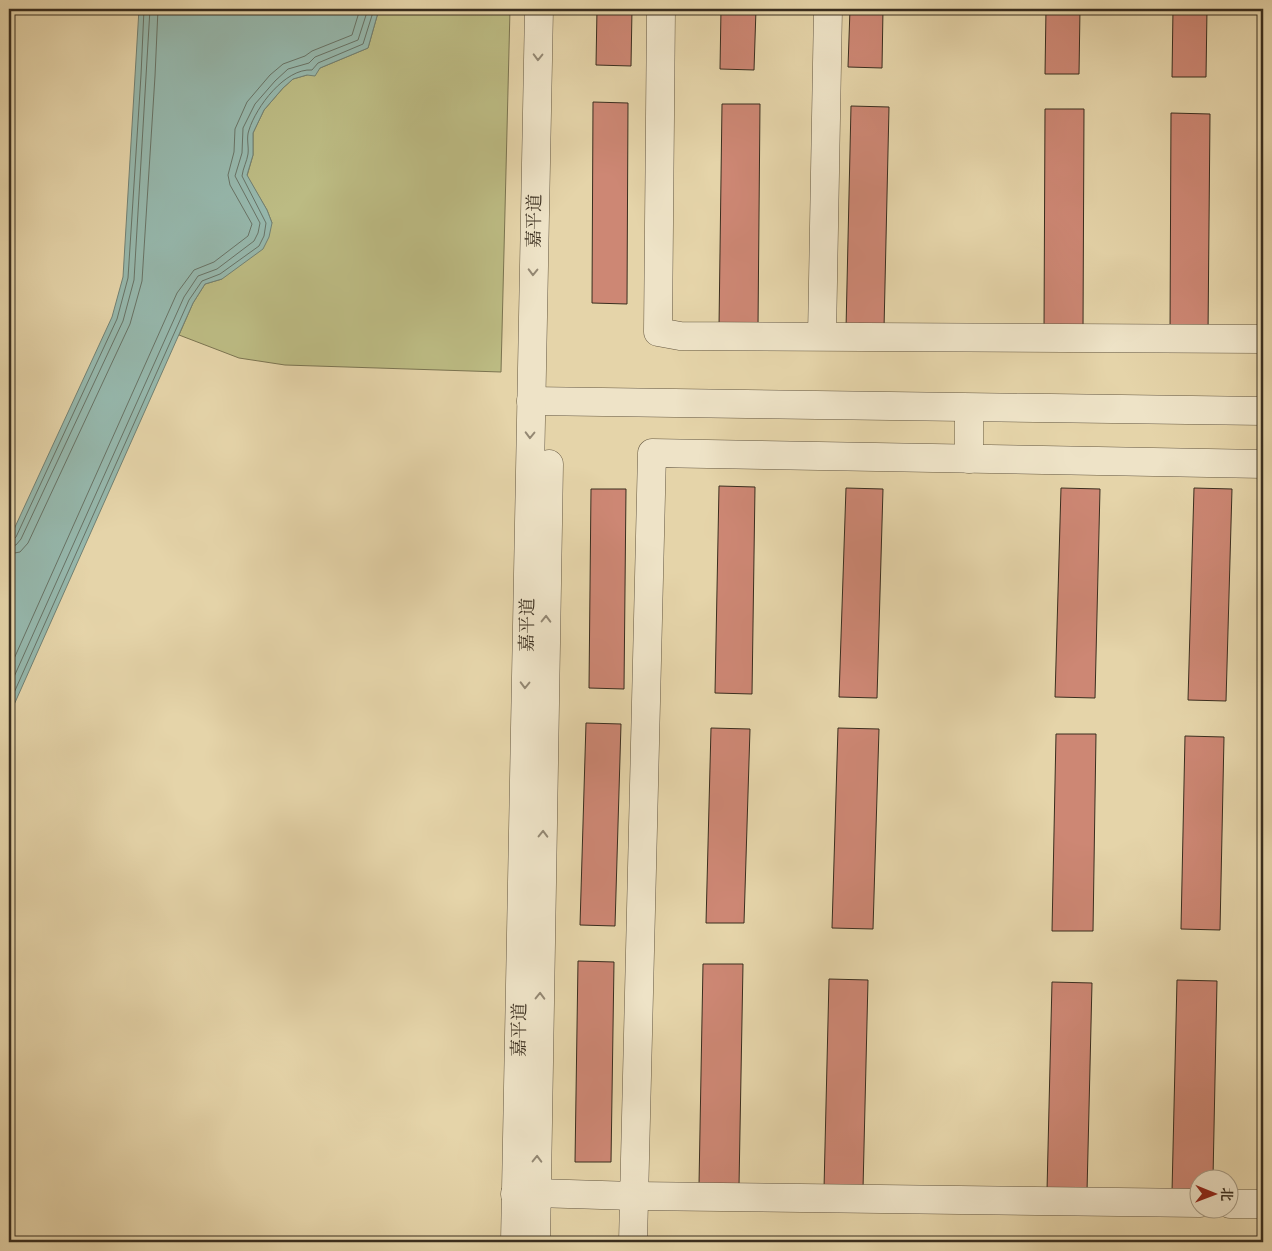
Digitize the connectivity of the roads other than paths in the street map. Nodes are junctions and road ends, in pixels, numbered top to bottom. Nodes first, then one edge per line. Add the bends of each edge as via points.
1 (539, 9) edge
2 (557, 9) edge
3 (661, 9) edge
4 (828, 9) edge
5 (822, 336) junction
6 (1263, 339) edge
7 (540, 402) junction
8 (969, 408) junction
9 (1263, 411) edge
10 (969, 459) junction
11 (1263, 464) edge
12 (526, 1194) junction
13 (634, 1196) junction
14 (1190, 1203) edge
15 (1240, 1204) edge
16 (1263, 1204) edge
17 (515, 1242) edge
18 (536, 1242) edge
19 (633, 1242) edge

1 -> 7 street, 嘉平道
2 - 7 street, 嘉平道
3 - 5 street via 658,332 680,336
4 - 5 street
5 - 6 street
7 - 8 street
7 - 12 street, 嘉平道
8 - 9 street
8 - 10 street
10 - 11 street
10 - 13 street via 652,453
12 - 13 street
12 - 17 street, 嘉平道
12 - 18 street, 嘉平道
13 - 14 street
13 - 19 street
15 - 16 street

